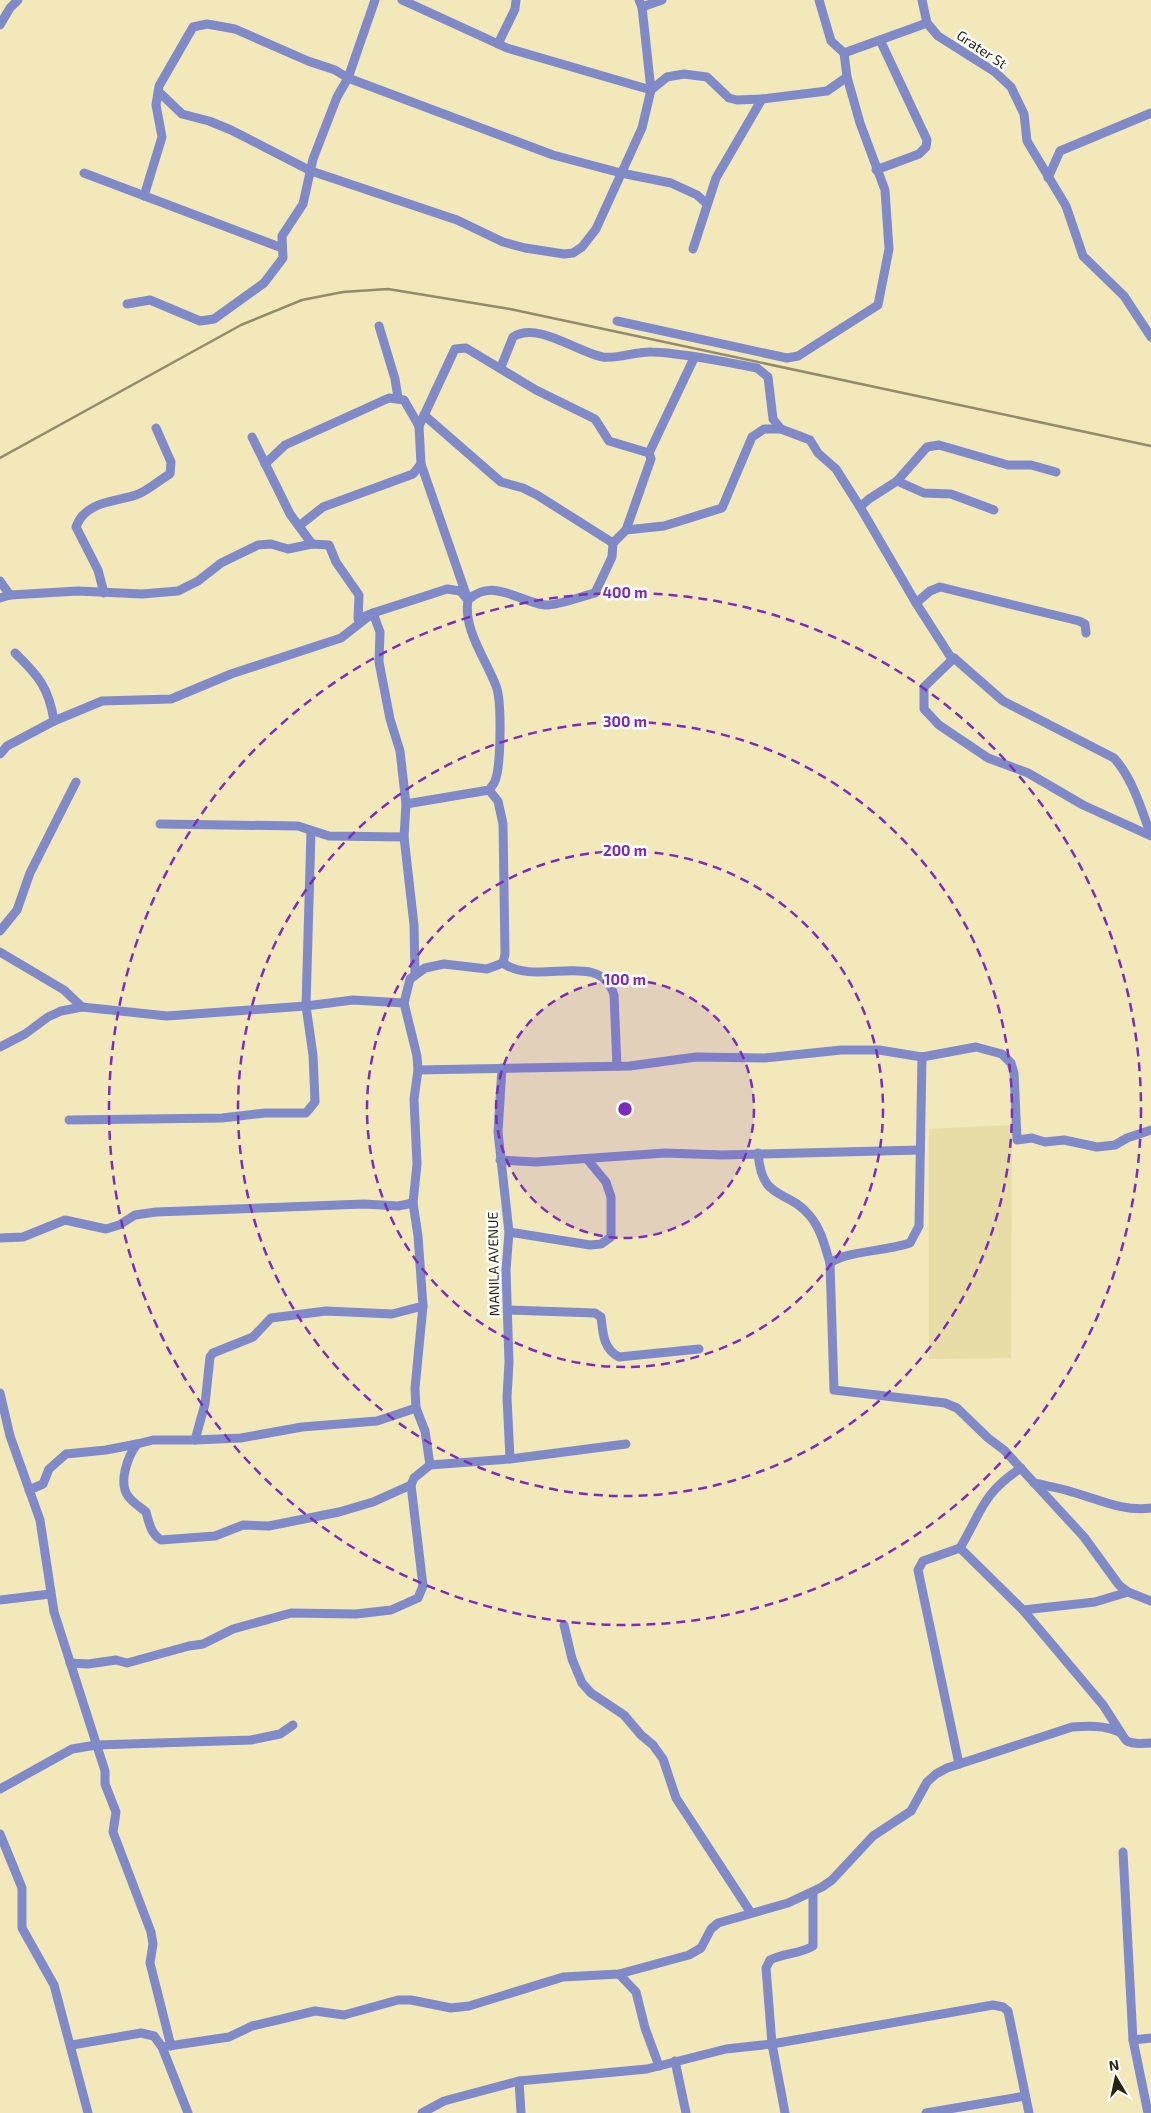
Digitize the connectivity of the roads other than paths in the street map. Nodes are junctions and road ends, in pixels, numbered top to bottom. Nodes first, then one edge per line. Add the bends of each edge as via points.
1 (18, 0) edge
2 (375, 0) edge
3 (402, 0) edge
4 (516, 0) edge
5 (662, 0) edge
6 (819, 0) edge
7 (922, 0) edge
8 (641, 3) edge
9 (927, 23) junction
10 (0, 25) edge
11 (880, 40) junction
12 (498, 44) junction
13 (844, 53) junction
14 (847, 77) junction
15 (348, 78) junction
16 (651, 90) junction
17 (159, 92) junction
18 (762, 98) junction
19 (1151, 113) edge
20 (876, 170) junction
21 (312, 171) junction
22 (84, 173) dead end
23 (621, 173) junction
24 (1048, 178) junction
25 (144, 196) junction
26 (708, 204) junction
27 (282, 248) junction
28 (693, 249) dead end
29 (127, 304) dead end
30 (617, 322) dead end
31 (378, 326) dead end
32 (1151, 337) edge
33 (694, 358) junction
34 (501, 367) junction
35 (398, 398) junction
36 (424, 415) junction
37 (419, 426) junction
38 (156, 428) dead end
39 (781, 429) junction
40 (252, 437) dead end
41 (649, 453) junction
42 (265, 464) junction
43 (421, 464) junction
44 (1056, 472) dead end
45 (897, 481) junction
46 (860, 508) junction
47 (994, 510) dead end
48 (299, 526) junction
49 (626, 530) junction
50 (613, 543) junction
51 (312, 544) junction
52 (0, 581) edge
53 (104, 593) junction
54 (10, 595) junction
55 (0, 598) edge
56 (468, 600) junction
57 (916, 604) junction
58 (373, 613) junction
59 (1086, 633) dead end
60 (15, 653) dead end
61 (954, 658) junction
62 (54, 721) junction
63 (0, 754) edge
64 (76, 782) dead end
65 (489, 790) junction
66 (406, 804) junction
67 (160, 824) dead end
68 (311, 831) junction
69 (1151, 835) edge
70 (404, 837) junction
71 (0, 931) edge
72 (0, 952) edge
73 (502, 963) junction
74 (415, 974) junction
75 (404, 1002) junction
76 (306, 1006) junction
77 (82, 1007) junction
78 (0, 1047) edge
79 (922, 1057) junction
80 (617, 1066) junction
81 (502, 1068) junction
82 (418, 1070) junction
83 (69, 1120) dead end
84 (1151, 1130) edge
85 (920, 1150) junction
86 (758, 1153) junction
87 (587, 1159) junction
88 (500, 1160) junction
89 (413, 1203) junction
90 (509, 1232) junction
91 (0, 1238) edge
92 (830, 1263) junction
93 (423, 1306) junction
94 (508, 1310) junction
95 (699, 1350) dead end
96 (0, 1393) edge
97 (416, 1408) junction
98 (195, 1440) junction
99 (137, 1444) junction
100 (626, 1444) dead end
101 (510, 1460) junction
102 (430, 1465) junction
103 (1021, 1468) junction
104 (1034, 1483) junction
105 (411, 1485) junction
106 (29, 1490) junction
107 (1151, 1508) edge
108 (960, 1548) junction
109 (1128, 1592) junction
110 (50, 1594) junction
111 (0, 1600) edge
112 (1151, 1601) edge
113 (1023, 1610) junction
114 (564, 1625) dead end
115 (70, 1663) junction
116 (293, 1725) dead end
117 (1121, 1733) junction
118 (1151, 1743) edge
119 (96, 1745) junction
120 (959, 1764) junction
121 (0, 1789) edge
122 (0, 1834) edge
123 (1123, 1852) dead end
124 (813, 1892) junction
125 (752, 1913) junction
126 (619, 1974) junction
127 (1151, 2038) edge
128 (1133, 2040) junction
129 (772, 2044) junction
130 (72, 2045) junction
131 (167, 2046) junction
132 (675, 2062) junction
133 (659, 2066) junction
134 (519, 2081) junction
135 (1025, 2096) junction
136 (88, 2113) edge
137 (188, 2113) edge
138 (422, 2113) edge
139 (521, 2113) edge
140 (686, 2113) edge
141 (785, 2113) edge
142 (926, 2113) edge
143 (1029, 2113) edge
144 (1148, 2113) edge

1 - 10 street
2 - 15 street
3 - 12 street
4 - 12 street
5 - 8 street
6 - 13 street via 831,40
7 - 9 street
8 - 16 street
9 - 11 street
9 - 24 street, Grater St via 955,48 995,72 1011,87 1024,114 1027,141
11 - 13 street
11 - 20 street via 927,140 926,148 919,154
12 - 16 street
13 - 14 street
14 - 18 street via 827,91
14 - 20 street
15 - 17 street via 235,29 207,24 193,27 159,86
15 - 21 street via 337,97 313,159
15 - 23 street via 553,155
16 - 18 street via 668,77 684,74 707,77 729,98
16 - 23 street via 642,128
17 - 21 street via 182,114 231,130
17 - 25 street via 156,105 162,138
18 - 26 street via 716,178
19 - 24 street via 1060,151
20 - 30 street via 885,190 889,249 878,305 798,356 787,358
21 - 23 street via 449,217 503,242 564,254 582,247 596,229
21 - 27 street via 303,204 282,236
22 - 25 street
23 - 26 street via 671,182
24 - 32 street, Grater St via 1066,206 1083,256 1124,296
25 - 27 street
26 - 28 street
27 - 29 street via 283,258 264,283 214,319 200,321 150,300
31 - 35 street via 396,379
33 - 34 street via 652,352 604,357 562,339 523,332 513,337
33 - 39 street via 757,368 768,377 773,419
33 - 41 street
34 - 36 street via 466,348 455,349
34 - 41 street via 536,390 595,419 609,441
35 - 37 street via 404,400
35 - 42 street via 389,398 284,445
36 - 37 street
36 - 50 street via 501,482 524,488
37 - 43 street
38 - 53 street via 170,462 170,474 138,494 102,502 85,513 76,527 98,570
39 - 46 street via 810,440 818,453 836,469
39 - 49 street via 764,429 752,437 722,508 664,526
40 - 42 street
41 - 49 street via 651,460
42 - 48 street
43 - 48 street via 412,474 324,507
43 - 56 street
44 - 45 street via 1031,465 1008,465 938,446 928,447
45 - 46 street
45 - 47 street via 924,494 951,494
46 - 57 street
48 - 51 street
49 - 50 street
50 - 56 street via 612,557 595,592 546,605 496,590 477,592
51 - 53 street via 288,549 271,544 258,545 221,563 198,581 178,591
51 - 58 street via 329,545 336,562 357,590 358,619
52 - 54 street
53 - 54 street via 78,591
54 - 55 street
56 - 58 street via 460,591 447,589
56 - 65 street via 468,618 497,688 500,706 498,770
57 - 59 street via 930,591 940,587 1080,621 1085,624
57 - 61 street
58 - 62 street via 341,638 231,674 171,699 102,701
58 - 66 street via 380,632 380,662 390,719 400,751
60 - 62 street via 38,674 51,701
61 - 69 street via 1003,702 1114,758 1129,778
61 - 69 street via 924,687 924,708 939,725 988,758 1028,773 1138,832
62 - 63 street via 7,746
64 - 71 street via 30,873 16,910
65 - 66 street
65 - 73 street via 498,802 503,824 505,954
66 - 70 street
67 - 68 street via 298,826
68 - 70 street via 329,836
68 - 76 street
70 - 74 street via 414,925
72 - 77 street via 64,990
73 - 74 street via 487,969 444,964 424,968
73 - 80 street via 513,971 534,974 571,970 598,973 606,979 614,995
74 - 75 street via 410,979
75 - 76 street via 354,1000
75 - 82 street
76 - 77 street via 167,1016
76 - 83 street via 315,1102 306,1113 222,1118
77 - 78 street via 48,1017
79 - 80 street via 879,1050 841,1050 765,1058 696,1057
79 - 84 street via 976,1047 1002,1054 1011,1063 1014,1074 1017,1140 1064,1140 1097,1147 1115,1145
79 - 85 street
80 - 81 street
81 - 82 street
81 - 88 street, MANILA AVENUE via 498,1132
82 - 89 street via 414,1099 417,1164
85 - 86 street
85 - 92 street via 919,1226 910,1243 892,1249 839,1256
86 - 87 street via 665,1153
86 - 92 street via 763,1180 810,1216 821,1234
87 - 88 street
87 - 90 street via 606,1182 611,1197 611,1237 601,1244 590,1245
88 - 90 street, MANILA AVENUE
89 - 91 street via 156,1212 135,1215 106,1229 65,1220 23,1237
89 - 93 street
90 - 94 street, MANILA AVENUE via 506,1270
92 - 103 street via 834,1390 873,1392 945,1403 957,1408
93 - 97 street
93 - 98 street via 392,1314 326,1311 271,1318 253,1337 210,1357 205,1404
94 - 95 street via 595,1313 601,1317 605,1345 612,1354 620,1357
94 - 101 street, MANILA AVENUE
96 - 106 street via 10,1436
97 - 98 street via 377,1420 240,1438
97 - 102 street via 425,1431
98 - 99 street via 153,1440
99 - 105 street via 126,1467 126,1494 146,1512 150,1527 161,1540 216,1536 243,1525 269,1526 339,1512 373,1502
99 - 106 street via 66,1454 49,1469 43,1484
100 - 101 street
101 - 102 street
102 - 105 street via 414,1478
103 - 104 street
103 - 108 street via 992,1491
104 - 107 street via 1110,1505
104 - 109 street via 1084,1537
105 - 115 street via 423,1586 413,1601 391,1610 356,1614 291,1613 233,1629 203,1644 126,1663 116,1660
106 - 110 street via 40,1520
108 - 113 street
108 - 120 street via 923,1561 918,1570
109 - 112 street
109 - 113 street via 1096,1602
110 - 111 street
110 - 115 street
113 - 117 street via 1103,1705
114 - 125 street via 582,1683 624,1715 653,1745 663,1759 676,1798
115 - 119 street
116 - 119 street via 280,1734 251,1740
117 - 118 street via 1135,1744
117 - 120 street via 1088,1726 1072,1727
119 - 121 street via 72,1749
119 - 131 street via 116,1812 113,1832 151,1932 150,1962
120 - 124 street via 927,1782 911,1811 873,1836 832,1880
122 - 130 street via 22,1888 22,1928 54,1985
123 - 128 street
124 - 125 street
124 - 129 street via 813,1946 780,1954 770,1960 766,1968
125 - 126 street via 718,1923 701,1948 689,1954
126 - 131 street via 563,1977 469,2006 451,2008 398,2000 344,2015 315,2012 252,2026 229,2037
126 - 133 street via 636,1992
127 - 128 street
128 - 144 street
129 - 132 street via 726,2049
129 - 135 street via 993,2005 1003,2007 1008,2011
129 - 141 street
130 - 131 street via 140,2033 154,2036
130 - 136 street
131 - 137 street
132 - 133 street
132 - 140 street
133 - 134 street
134 - 138 street via 444,2101
134 - 139 street
135 - 142 street
135 - 143 street

